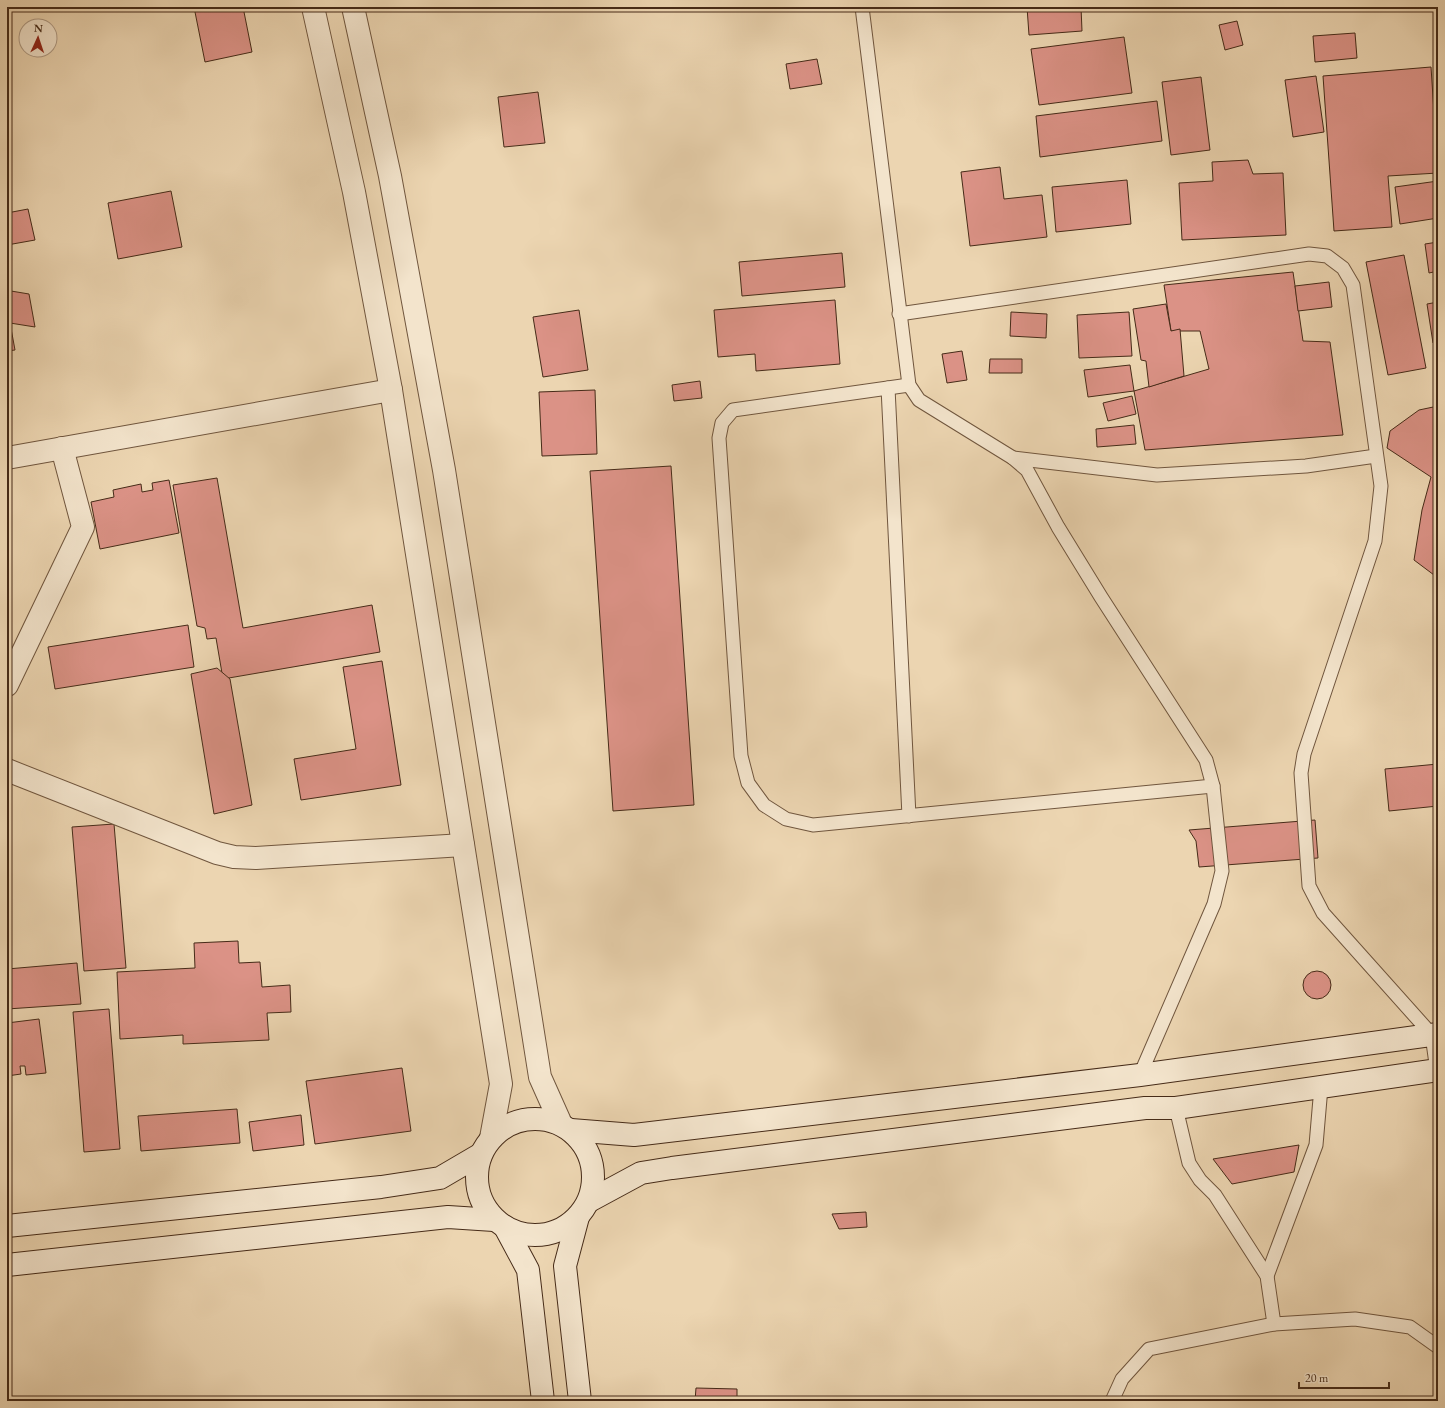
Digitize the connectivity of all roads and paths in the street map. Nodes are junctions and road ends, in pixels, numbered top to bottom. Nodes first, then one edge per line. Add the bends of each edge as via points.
1 (313, 7) edge
2 (353, 7) edge
3 (862, 7) edge
4 (900, 314) junction
5 (909, 385) junction
6 (888, 388) junction
7 (391, 390) junction
8 (62, 448) junction
9 (1376, 456) junction
10 (7, 458) edge
11 (1013, 458) junction
12 (7, 685) edge
13 (7, 770) edge
14 (1213, 786) junction
15 (910, 816) junction
16 (463, 845) junction
17 (1435, 1034) edge
18 (1437, 1070) edge
19 (1140, 1075) junction
20 (1321, 1087) junction
21 (1176, 1108) junction
22 (566, 1127) junction
23 (486, 1146) junction
24 (584, 1208) junction
25 (499, 1224) junction
26 (7, 1226) edge
27 (7, 1265) edge
28 (1267, 1276) junction
29 (1274, 1324) junction
30 (1438, 1347) edge
31 (543, 1401) edge
32 (580, 1401) edge
33 (1112, 1401) edge

1 - 7 street via 354,192
2 - 22 street via 390,176 444,470 540,1077
3 - 4 lane
4 - 5 lane
4 - 9 lane via 1309,254 1327,256 1343,268 1353,285
5 - 6 lane
5 - 11 lane via 919,400
6 - 15 lane
6 - 15 lane via 733,410 722,423 719,438 741,756 748,783 764,805 786,819 812,825
7 - 8 street
7 - 16 street
8 - 10 street
8 - 12 street via 83,527
9 - 11 lane via 1306,466 1156,475
9 - 17 lane via 1381,486 1375,541 1304,754 1302,773 1309,886 1322,913
11 - 14 lane via 1027,470 1101,597 1206,760
13 - 16 street via 217,853 234,857 256,858
14 - 15 lane
14 - 19 lane via 1222,871 1214,904
16 - 23 street via 501,1084
17 - 18 lane
17 - 19 street
18 - 20 street
19 - 22 street via 634,1135
20 - 21 street
20 - 28 lane via 1316,1145
21 - 24 street via 1145,1108 641,1173
21 - 28 lane via 1189,1163 1200,1180 1215,1195
22 - 23 street via 532,1118 517,1121 503,1128
22 - 24 street via 579,1139 589,1155 594,1174
23 - 25 street via 477,1167 476,1182 479,1197
23 - 26 street via 440,1178 381,1187
24 - 25 street via 566,1227 552,1233 520,1234
24 - 32 street via 565,1266
25 - 27 street via 448,1217
25 - 31 street via 528,1270
28 - 29 lane
29 - 30 lane via 1355,1319 1410,1327
29 - 33 lane via 1148,1349 1122,1379

